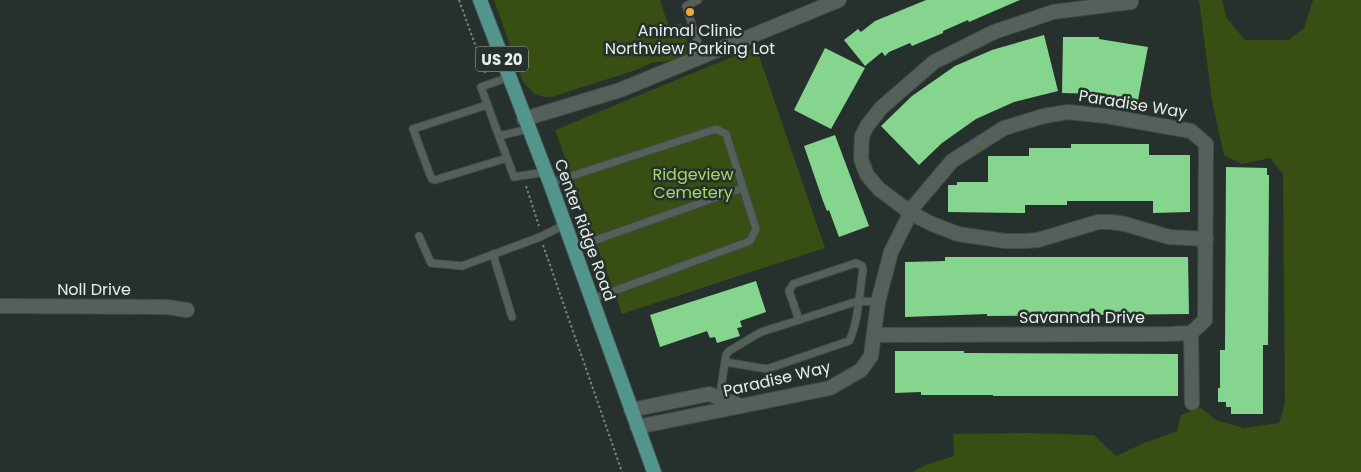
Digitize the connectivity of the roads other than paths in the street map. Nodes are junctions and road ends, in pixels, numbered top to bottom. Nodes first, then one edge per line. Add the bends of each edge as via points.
1 (480, 0) edge
2 (698, 0) edge
3 (836, 1) edge
4 (1131, 2) dead end
5 (685, 3) edge
6 (702, 56) junction
7 (509, 77) junction
8 (488, 105) junction
9 (526, 124) junction
10 (499, 136) junction
11 (507, 158) junction
12 (548, 178) junction
13 (743, 188) junction
14 (911, 212) junction
15 (564, 225) junction
16 (419, 236) dead end
17 (1206, 239) junction
18 (573, 248) junction
19 (493, 254) junction
20 (592, 299) junction
21 (858, 301) junction
22 (878, 302) junction
23 (0, 306) edge
24 (187, 310) dead end
25 (512, 317) dead end
26 (799, 320) junction
27 (1191, 333) junction
28 (874, 335) junction
29 (725, 362) junction
30 (1192, 403) dead end
31 (724, 404) junction
32 (631, 410) junction
33 (638, 427) junction
34 (654, 472) edge

1 - 7 main road, Center Ridge Road / US 20
2 - 5 lane
3 - 6 street
4 - 14 street via 1053,12 994,32 934,62 881,108 862,136 861,159 867,175 878,189
5 - 6 lane
6 - 9 street
7 - 8 lane via 480,87
7 - 9 main road, Center Ridge Road / US 20
8 - 10 lane
8 - 11 lane via 413,130 435,180
9 - 10 lane
9 - 12 main road, Center Ridge Road / US 20
10 - 11 lane
11 - 12 lane via 514,177
12 - 13 lane via 716,129 726,134
12 - 15 main road, Center Ridge Road / US 20
13 - 18 lane
13 - 20 lane via 756,229 750,241
14 - 17 street via 958,234 1004,241 1038,240 1098,222 1125,224 1169,238
14 - 17 street, Paradise Way via 959,156 1004,128 1068,112 1191,131 1206,144
14 - 22 street, Paradise Way via 891,252
15 - 18 main road, Center Ridge Road / US 20
15 - 19 lane
16 - 19 lane via 431,263 462,266
17 - 27 street via 1205,320
18 - 20 main road, Center Ridge Road / US 20
19 - 25 lane
20 - 32 main road, Center Ridge Road / US 20
21 - 22 lane
21 - 26 lane
21 - 26 lane via 863,270 856,263 793,284 789,291
21 - 29 lane via 849,341 767,369
22 - 28 street, Paradise Way
23 - 24 street, Noll Drive via 166,307
26 - 29 lane via 756,335 729,351
27 - 28 street, Savannah Drive
27 - 30 street
28 - 31 street, Paradise Way via 871,356 861,370 830,388 742,406
29 - 31 lane via 721,388
31 - 32 street via 709,394
31 - 33 street, Paradise Way
32 - 33 main road, Center Ridge Road / US 20
33 - 34 main road, Center Ridge Road / US 20

